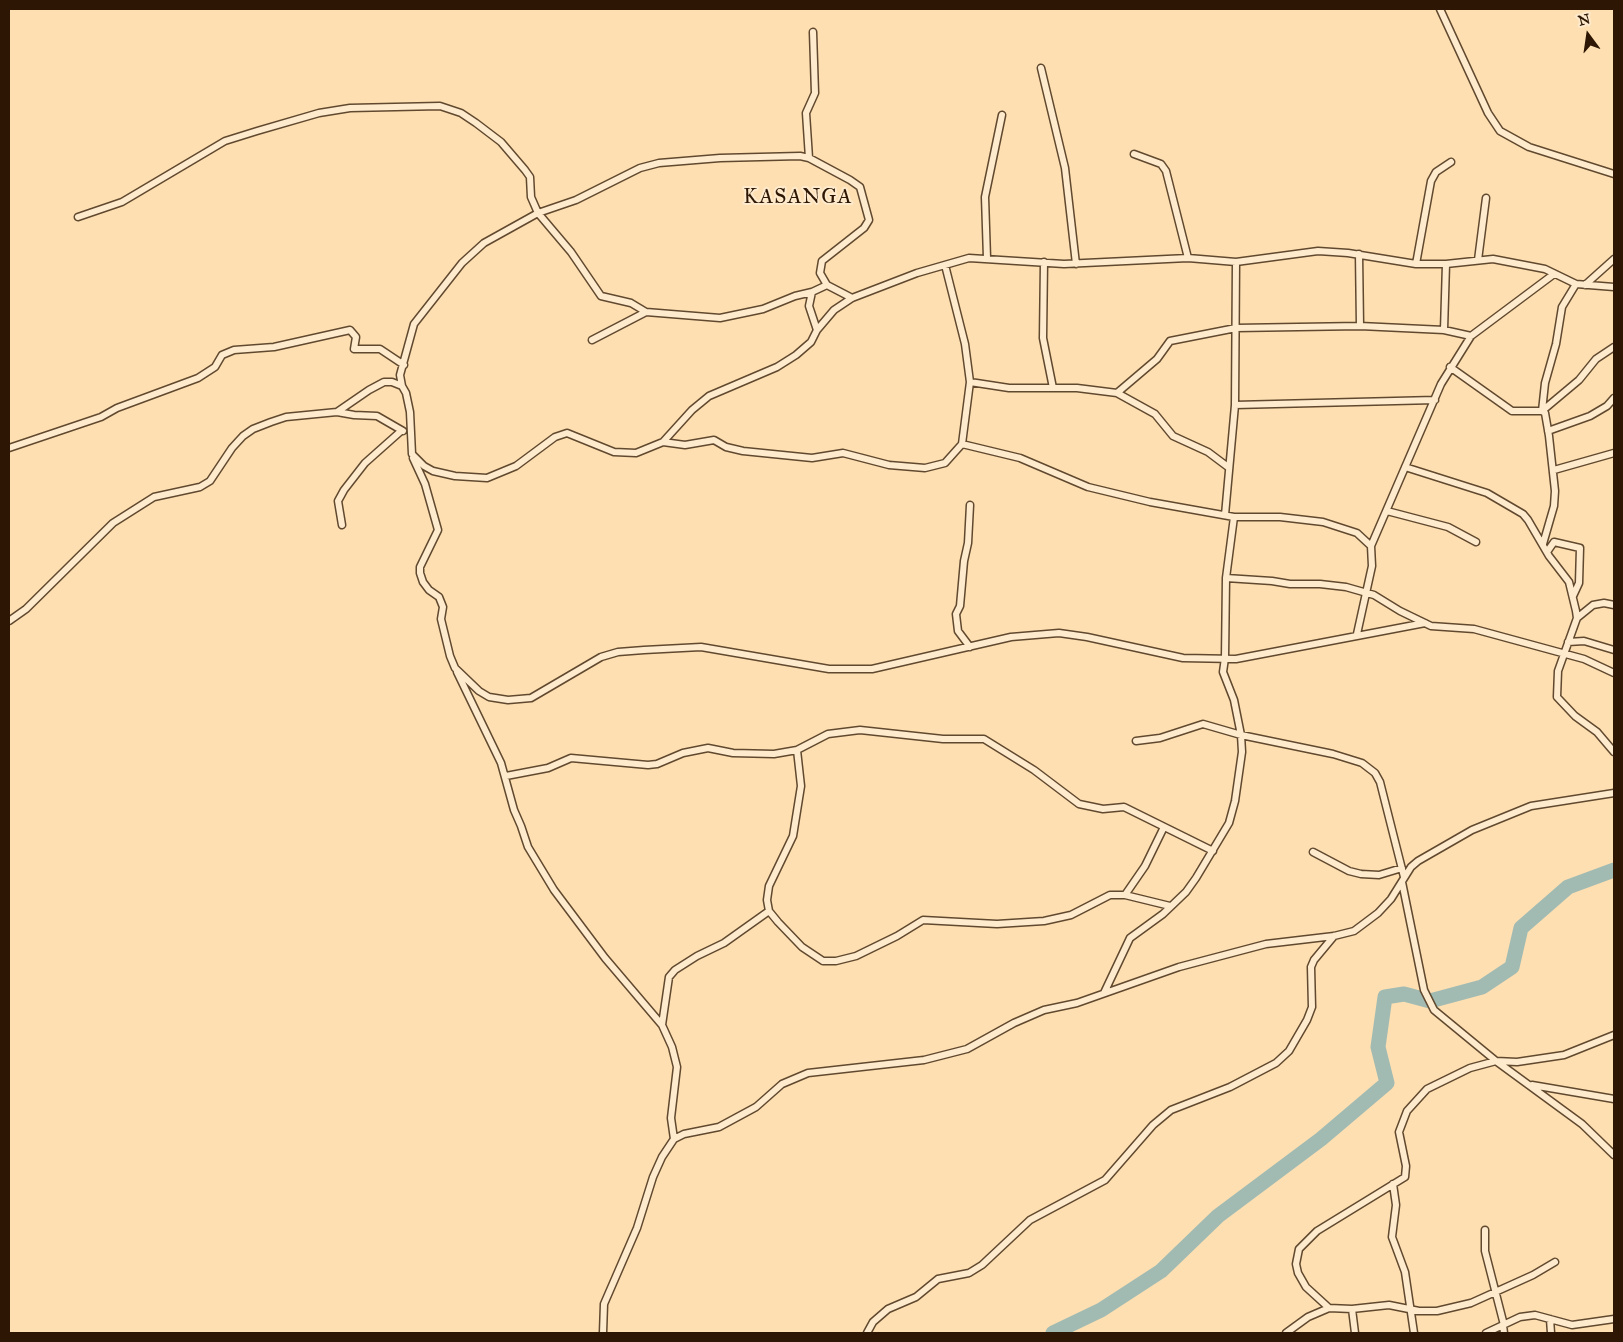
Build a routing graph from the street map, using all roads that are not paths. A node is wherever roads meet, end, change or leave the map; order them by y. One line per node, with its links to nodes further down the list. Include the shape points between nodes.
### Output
1 (1440, 9): 8 (street, via 1488,113 1500,131 1528,147)
2 (813, 32): 6 (street, via 815,93 806,113)
3 (1041, 68): 19 (street, via 1065,168)
4 (1002, 115): 13 (street, via 985,197)
5 (1134, 154): 14 (street, via 1161,164 1166,171)
6 (809, 158): 10 (street, via 720,158 659,163 640,168 576,200); 25 (street, via 860,187 870,215 864,228 822,261 820,273)
7 (1451, 162): 20 (street, via 1436,172 1431,181)
8 (1614, 174)
9 (1486, 198): 16 (street)
10 (538, 213): 11 (street, via 531,197 530,177 525,170 501,142 461,113 440,106 367,106 320,113 225,141 122,202); 30 (street, via 571,252 601,296 631,303); 38 (street, via 484,243 462,263 414,324)
11 (78, 217)
12 (1359, 254): 18 (street, via 1318,251); 20 (street); 31 (street)
13 (987, 258): 17 (street); 22 (street, via 969,258)
14 (1188, 258): 18 (street); 19 (street)
15 (1614, 259): 26 (street)
16 (1478, 260): 21 (street); 23 (street, via 1493,258 1545,269)
17 (1044, 262): 19 (street); 42 (street, via 1043,338)
18 (1236, 262): 32 (street)
19 (1076, 264)
20 (1416, 264): 21 (street)
21 (1446, 264): 34 (street)
22 (945, 265): 29 (street); 40 (street, via 965,344)
23 (1554, 274): 24 (street); 35 (street)
24 (1576, 284): 26 (street); 47 (street, via 1562,307)
25 (827, 285): 28 (street); 29 (street)
26 (1585, 285): 27 (street)
27 (1614, 287)
28 (812, 292): 30 (street, via 763,309 720,318); 33 (street, via 809,306)
29 (852, 298): 33 (street, via 834,310)
30 (646, 312): 36 (street)
31 (1360, 326): 32 (street); 34 (street)
32 (1236, 328): 43 (street, via 1170,341 1157,359); 46 (street)
33 (817, 330): 52 (street, via 812,342 784,364 703,400)
34 (1444, 330): 35 (street)
35 (1471, 336): 39 (street)
36 (592, 340)
37 (1614, 347): 47 (street, via 1596,359 1579,380)
38 (404, 365): 41 (street, via 400,375); 54 (street, via 380,349 354,349 356,337 350,330 274,347 234,350 222,355 215,367 198,378 101,417)
39 (1450, 368): 45 (street); 47 (street, via 1512,411)
40 (970, 382): 42 (street, via 1009,388); 53 (street)
41 (402, 386): 48 (street, via 384,382); 51 (street, via 410,412)
42 (1053, 388): 43 (street)
43 (1117, 393): 57 (street, via 1154,414 1173,436 1208,452)
44 (1614, 398): 50 (street, via 1590,416)
45 (1435, 400): 46 (street); 58 (street)
46 (1235, 405): 57 (street)
47 (1542, 411): 50 (street)
48 (337, 412): 49 (street, via 377,416); 75 (street, via 286,417 253,429 232,448 210,481 154,497 113,523 32,604)
49 (401, 431): 51 (street); 64 (street, via 365,463 344,490 338,501)
50 (1548, 431): 59 (street)
51 (409, 434): 56 (street)
52 (663, 442): 53 (street, via 685,445 714,440 726,448 743,451 812,458 843,453 889,465 925,468 945,463); 56 (street, via 636,453 621,453 567,433 555,437 516,466 487,478 454,476 434,470 424,466)
53 (962, 444): 62 (street, via 1020,458 1088,487)
54 (9, 448)
55 (1614, 453): 59 (street)
56 (412, 454): 83 (street, via 425,484 438,530 420,573 443,607 440,619)
57 (1228, 466): 62 (street)
58 (1405, 467): 61 (street); 69 (street, via 1469,487 1523,514)
59 (1554, 470): 65 (street, via 1555,500)
60 (970, 505): 79 (street, via 960,606 956,614 958,631)
61 (1387, 511): 66 (street, via 1448,527); 68 (street)
62 (1225, 516): 63 (street)
63 (1234, 517): 68 (street, via 1280,517 1323,522 1357,533); 70 (street)
64 (342, 525)
65 (1545, 533): 67 (street); 69 (street)
66 (1476, 542)
67 (1554, 542): 69 (street); 72 (street, via 1580,548 1579,583)
68 (1371, 546): 71 (street, via 1372,566)
69 (1545, 549): 72 (street, via 1565,576)
70 (1226, 578): 71 (street, via 1320,584); 82 (street)
71 (1367, 593): 76 (street); 77 (street)
72 (1573, 596): 74 (street)
73 (1614, 605): 74 (street, via 1593,604)
74 (1577, 618): 78 (street)
75 (9, 621)
76 (1425, 623): 77 (street); 81 (street, via 1474,629)
77 (1357, 634): 82 (street, via 1252,657)
78 (1568, 642): 80 (street, via 1584,641); 81 (street)
79 (970, 647): 82 (street, via 1012,637 1058,633 1183,658); 83 (street, via 872,669 829,669 701,647 618,652 602,657 539,695 522,700 489,697)
80 (1614, 650)
81 (1562, 655): 84 (street, via 1584,659); 88 (street, via 1556,684 1557,698 1598,732)
82 (1226, 658): 85 (street, via 1223,672 1234,700)
83 (455, 668): 89 (street)
84 (1614, 673)
85 (1241, 735): 86 (street, via 1203,724 1156,739); 92 (street, via 1237,792 1228,823); 94 (street, via 1333,754 1368,767 1380,782)
86 (1136, 741)
87 (798, 750): 89 (street, via 752,754 696,749 648,765 571,758 548,768); 91 (street, via 828,734 860,730 943,740 984,739 1080,804 1103,809 1124,806); 98 (street, via 800,803 793,836 766,894)
88 (1614, 752)
89 (506, 776): 101 (street, via 528,847 554,890 605,958)
90 (1614, 793): 95 (street, via 1549,802 1498,818 1418,861)
91 (1164, 828): 92 (street); 96 (street, via 1148,860)
92 (1213, 851): 97 (street, via 1186,892)
93 (1313, 852): 94 (street, via 1361,874 1378,875)
94 (1402, 868): 95 (street)
95 (1403, 880): 99 (street, via 1371,920 1354,931); 103 (street, via 1424,990 1434,1010)
96 (1125, 894): 97 (street); 98 (street, via 1110,895 1076,914 1044,921 998,924 923,920 856,956 836,961 823,961 812,955)
97 (1170, 906): 100 (street, via 1130,938)
98 (769, 910): 101 (street, via 724,943 675,970 669,977)
99 (1334, 936): 100 (street, via 1238,950); 119 (street, via 1311,967 1312,1007 1308,1020 1289,1051 1276,1063 1230,1087 1171,1110 1105,1180 1030,1220 970,1274 938,1279 916,1297 888,1309)
100 (1104, 994): 106 (street, via 1014,1022 967,1049 924,1060 808,1073 782,1084 756,1107 719,1127)
101 (662, 1025): 106 (street, via 677,1067 671,1118)
102 (1614, 1035): 103 (street, via 1564,1055 1517,1062)
103 (1496, 1061): 104 (street); 108 (street, via 1470,1068 1427,1089 1408,1111 1399,1132 1406,1172 1401,1181)
104 (1530, 1085): 105 (street); 107 (street, via 1582,1124)
105 (1614, 1099)
106 (674, 1139): 118 (street, via 653,1177 637,1228 604,1304)
107 (1614, 1155)
108 (1393, 1184): 112 (street, via 1317,1231 1299,1249 1298,1273 1306,1287); 114 (street, via 1396,1205 1392,1237 1405,1272)
109 (1485, 1230): 111 (street, via 1485,1251)
110 (1556, 1262): 111 (street)
111 (1496, 1293): 114 (street, via 1437,1311); 117 (street)
112 (1329, 1308): 113 (street); 120 (street, via 1308,1317)
113 (1352, 1309): 114 (street, via 1389,1305); 121 (street)
114 (1410, 1309): 122 (street)
115 (1550, 1319): 116 (street, via 1572,1324); 117 (street, via 1535,1315 1520,1317); 125 (street)
116 (1614, 1319)
117 (1503, 1325): 123 (street); 124 (street)
118 (603, 1333)
119 (867, 1333)
120 (1286, 1333)
121 (1355, 1333)
122 (1414, 1333)
123 (1486, 1333)
124 (1504, 1333)
125 (1551, 1333)

